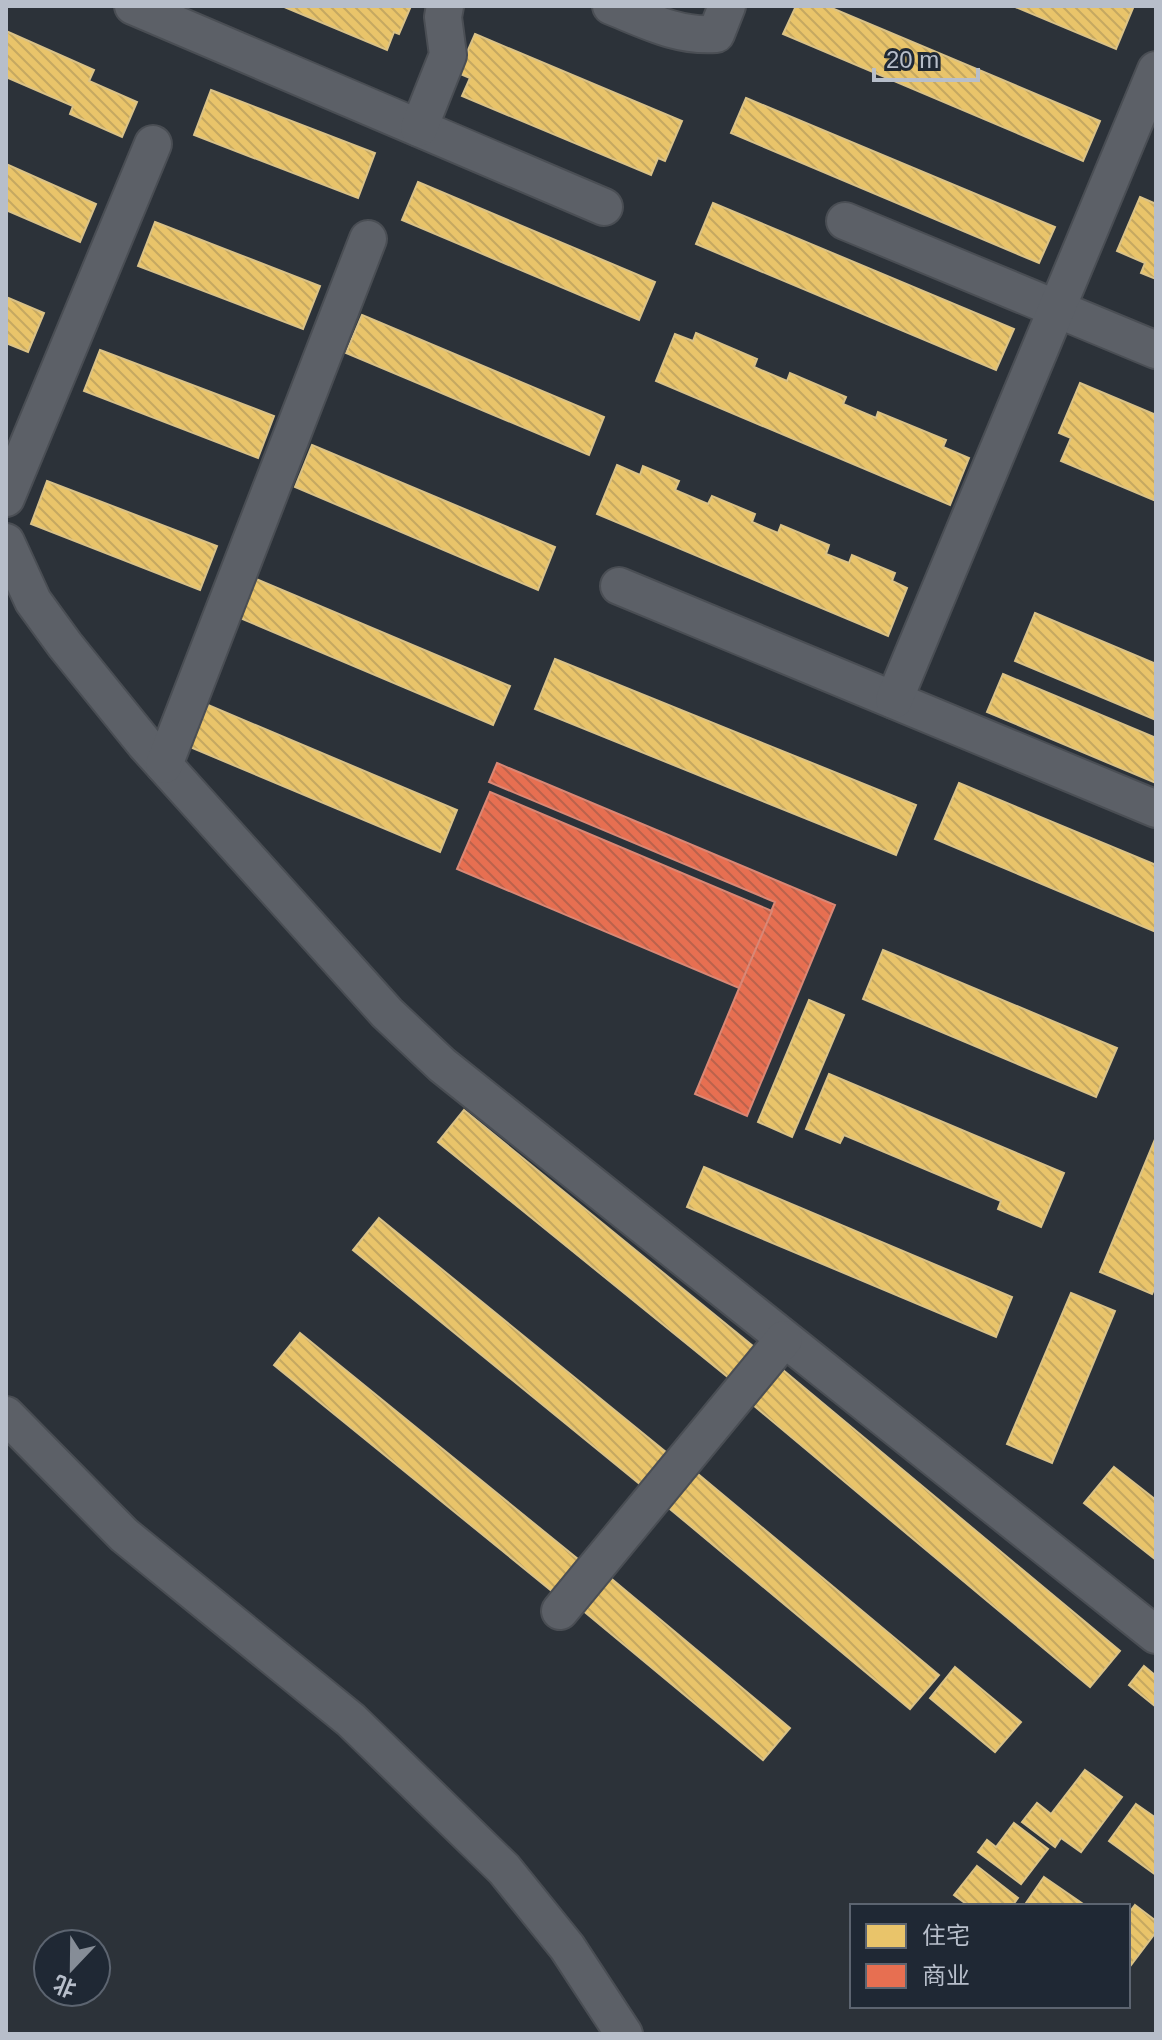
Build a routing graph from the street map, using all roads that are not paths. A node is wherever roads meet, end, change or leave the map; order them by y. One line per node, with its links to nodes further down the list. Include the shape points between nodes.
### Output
1 (133, 6): 6 (street)
2 (445, 6): 6 (street, via 448,55)
3 (611, 6): 4 (street, via 693,36 716,34)
4 (727, 6)
5 (1156, 70): 11 (street)
6 (419, 128): 8 (street)
7 (153, 144): 13 (street)
8 (604, 207)
9 (845, 221): 11 (street)
10 (368, 239): 17 (street)
11 (1057, 309): 12 (street); 16 (street)
12 (1156, 350)
13 (6, 498)
14 (6, 542): 17 (street, via 33,601)
15 (619, 586): 16 (street)
16 (894, 700): 18 (street)
17 (164, 765): 19 (street, via 387,1013 442,1065)
18 (1156, 809)
19 (784, 1339): 21 (street); 22 (street)
20 (6, 1415): 23 (street, via 124,1535 351,1720 504,1869 567,1947)
21 (560, 1611)
22 (1156, 1635)
23 (624, 2034)

